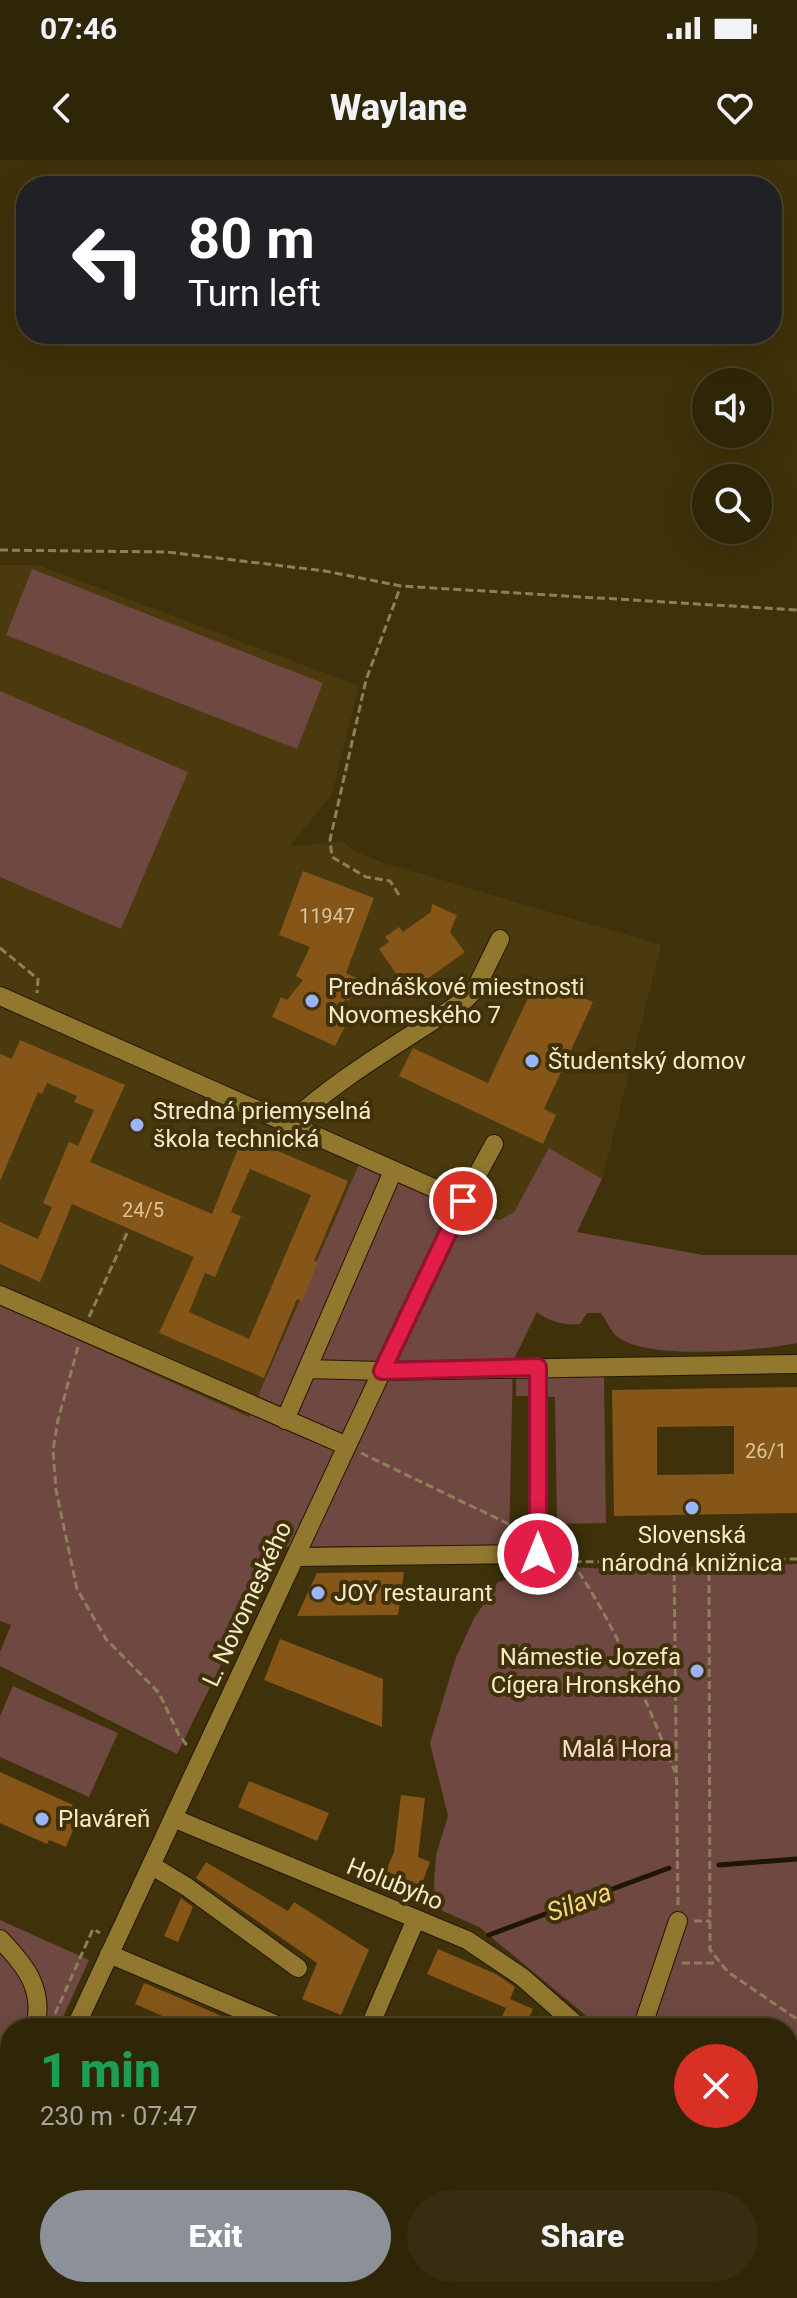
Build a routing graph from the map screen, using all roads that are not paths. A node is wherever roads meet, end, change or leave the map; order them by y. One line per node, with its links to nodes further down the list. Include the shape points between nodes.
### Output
1 (500, 939): 3 (street, via 466,999 355,1071)
2 (0, 996): 3 (street)
3 (288, 1125): 5 (street)
4 (494, 1144): 6 (street, L. Novomeského)
5 (393, 1171): 6 (street); 10 (street)
6 (463, 1201): 11 (street, L. Novomeského)
7 (0, 1295): 12 (street)
8 (797, 1364): 9 (street)
9 (538, 1367): 11 (street); 14 (street, via 538,1554)
10 (307, 1369): 11 (street); 12 (street)
11 (382, 1371): 13 (street, L. Novomeského)
12 (285, 1420): 13 (street)
13 (347, 1446): 14 (street, L. Novomeského)
14 (296, 1557): 15 (street, L. Novomeského)
15 (173, 1818): 16 (street, L. Novomeského); 17 (street, Holubyho)
16 (151, 1865): 20 (street, L. Novomeského); 21 (street)
17 (416, 1919): 25 (street); 26 (street, Holubyho, via 493,1955)
18 (678, 1921): 27 (street)
19 (0, 1939): 22 (street, via 36,1984)
20 (107, 1945): 23 (street, L. Novomeského); 24 (street)
21 (298, 1968)
22 (42, 2018)
23 (79, 2018)
24 (263, 2018)
25 (373, 2018)
26 (568, 2018)
27 (645, 2018)

